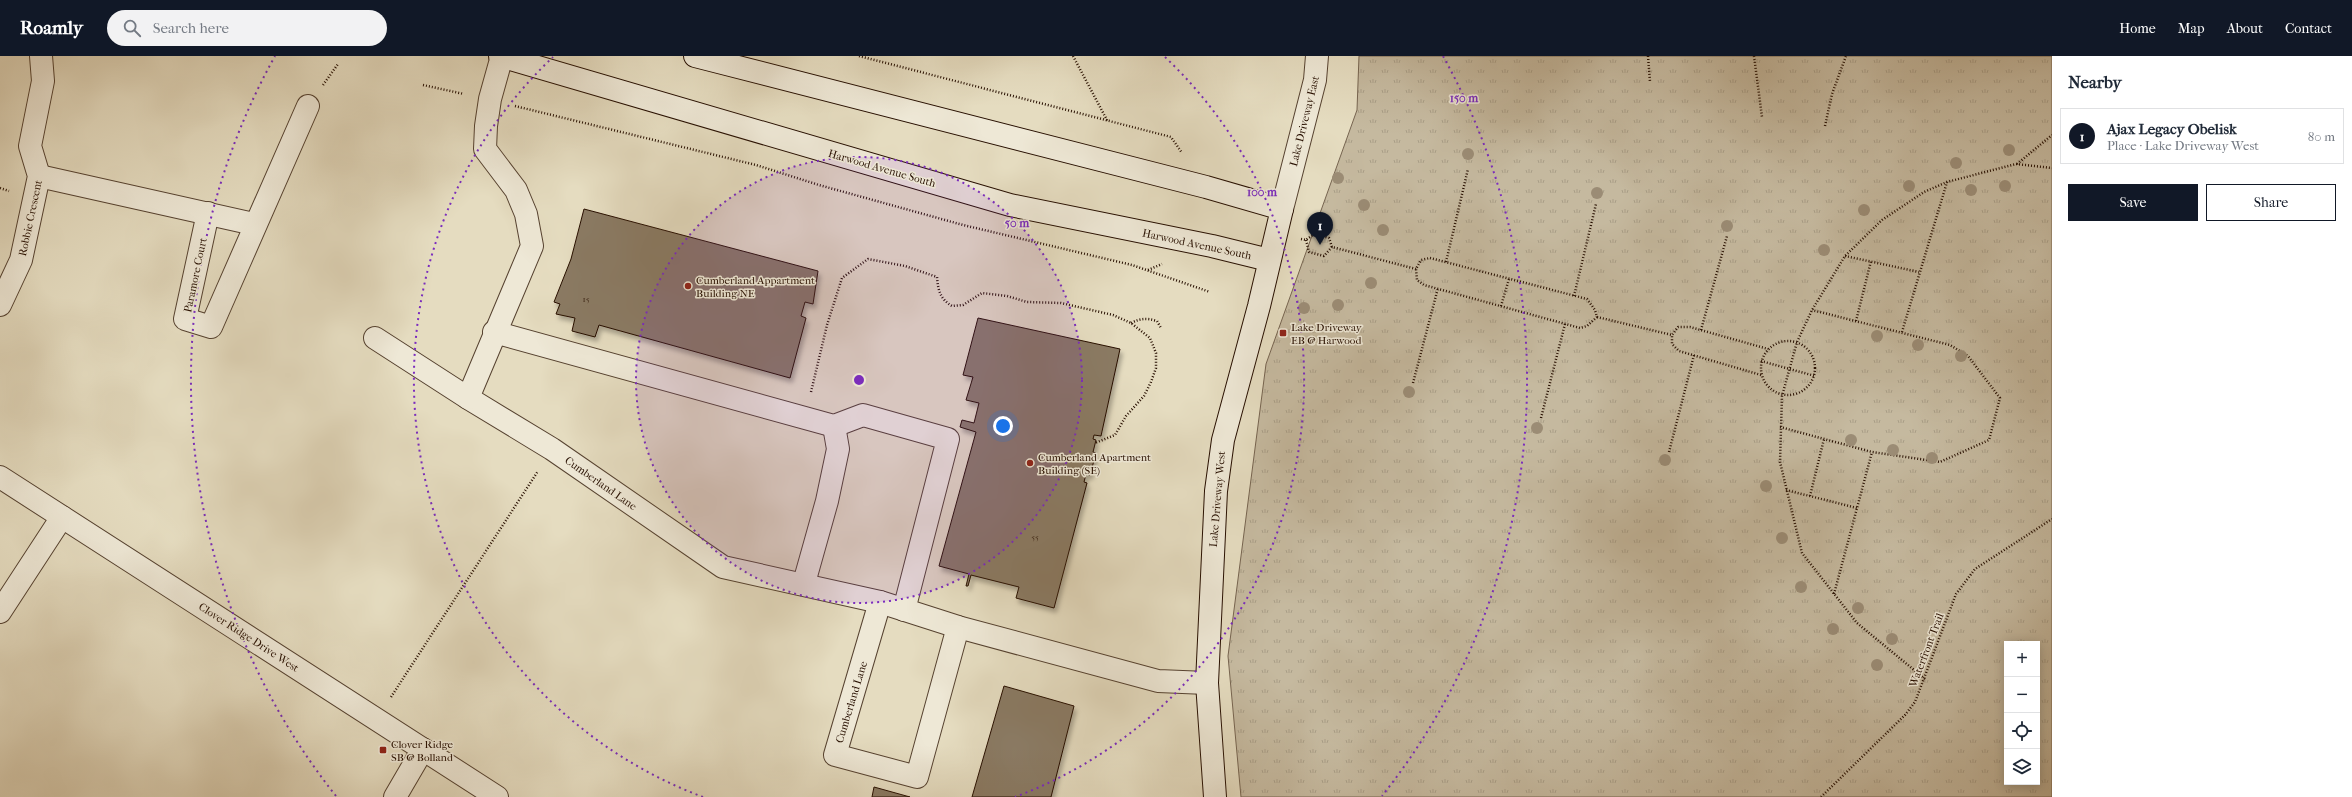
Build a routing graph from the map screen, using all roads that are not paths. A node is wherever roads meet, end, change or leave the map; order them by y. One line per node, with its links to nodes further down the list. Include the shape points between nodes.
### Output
1 (41, 56): 6 (street, Robbie Crescent, via 43,81 30,146)
2 (501, 56): 10 (street, Harwood Avenue South, via 1010,205); 12 (street, via 490,100 485,149 516,190 526,214 532,246)
3 (695, 56): 7 (street, via 1206,187)
4 (1317, 56): 7 (street, Lake Driveway East, via 1316,80)
5 (308, 106): 9 (street, Paramore Court)
6 (39, 176): 8 (street); 11 (street, Robbie Crescent, via 21,260)
7 (1282, 209): 10 (street, Lake Driveway West)
8 (208, 213): 9 (street); 9 (street, Paramore Court, via 185,319 211,327)
9 (254, 224)
10 (1269, 260): 23 (street, Lake Driveway West, via 1223,440 1216,491)
11 (0, 306)
12 (494, 332): 14 (street); 15 (street)
13 (375, 338): 14 (street, Cumberland Lane)
14 (468, 398): 18 (street, Cumberland Lane, via 552,449 722,567)
15 (834, 426): 18 (street, via 838,449 828,501); 20 (street, via 863,415 948,439)
16 (0, 477): 17 (street, Clover Ridge Drive West)
17 (62, 517): 21 (street); 24 (street, Clover Ridge Drive West)
18 (804, 583): 19 (street, Cumberland Lane)
19 (880, 602): 20 (street, Cumberland Lane); 22 (street, Cumberland Lane, via 835,755 917,777)
20 (904, 610): 22 (street, Cumberland Lane)
21 (0, 612)
22 (958, 627): 23 (street, Cumberland Lane, via 1158,681)
23 (1206, 683): 27 (street, Lake Driveway West)
24 (423, 749): 25 (street); 26 (street, Clover Ridge Drive West)
25 (395, 797)
26 (497, 797)
27 (1215, 797)

